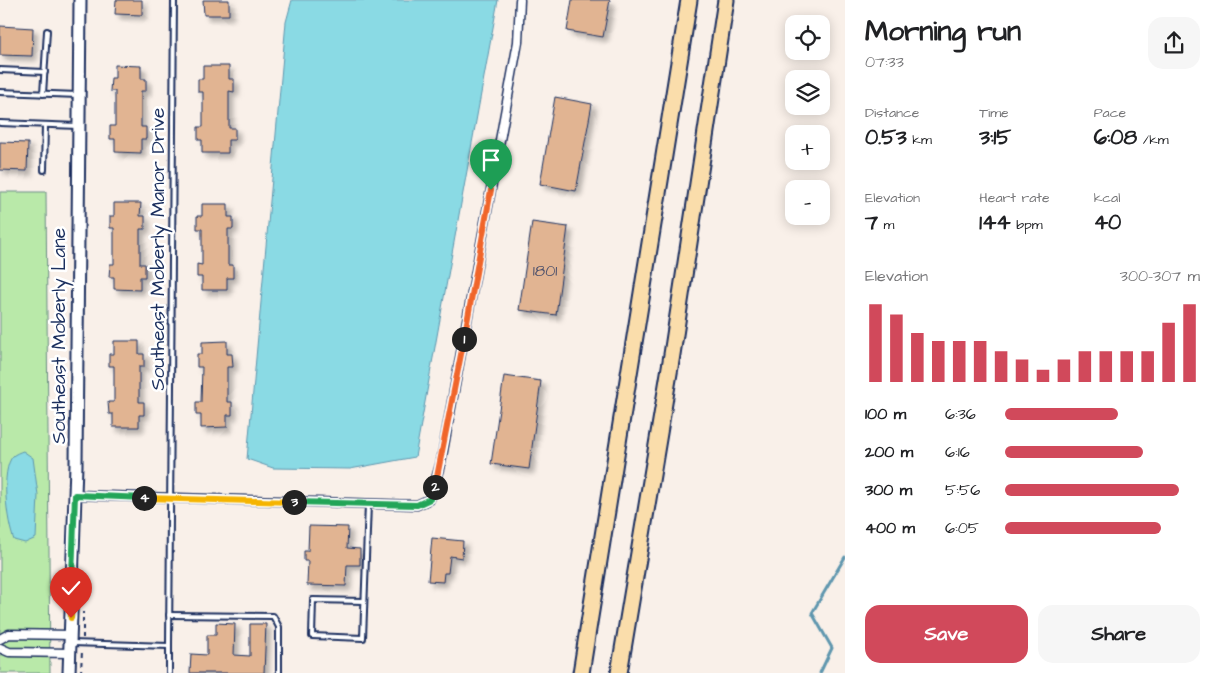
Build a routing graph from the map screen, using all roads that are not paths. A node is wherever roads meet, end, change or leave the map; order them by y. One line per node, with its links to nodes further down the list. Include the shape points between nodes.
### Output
1 (80, 0): 11 (street, Southeast Moberly Lane)
2 (174, 0): 17 (lane, Southeast Moberly Manor Drive)
3 (520, 0): 18 (street, via 518,42 435,488 430,499 417,505)
4 (689, 0): 28 (highway)
5 (726, 2): 29 (highway)
6 (47, 31): 8 (lane)
7 (0, 70): 8 (lane)
8 (45, 72): 10 (lane)
9 (0, 92): 10 (lane)
10 (44, 94): 11 (lane)
11 (78, 95): 14 (street, Southeast Moberly Lane)
12 (0, 123): 13 (lane)
13 (45, 125): 14 (lane); 15 (lane)
14 (78, 126): 16 (street, Southeast Moberly Lane)
15 (44, 170)
16 (75, 495): 17 (street); 22 (street, Southeast Moberly Lane)
17 (170, 499): 18 (street); 20 (lane, Southeast Moberly Manor Drive)
18 (368, 504): 19 (lane)
19 (364, 601): 19 (lane, via 364,638 312,636 313,600)
20 (169, 615): 23 (lane, Southeast Moberly Manor Drive); 27 (lane, via 273,616 279,627)
21 (0, 638): 22 (street, via 9,634)
22 (70, 644): 23 (lane); 24 (street, via 8,652); 25 (street, Southeast Moberly Lane)
23 (169, 646): 26 (lane, Southeast Moberly Manor Drive)
24 (0, 648)
25 (69, 673)
26 (169, 673)
27 (279, 673)
28 (580, 673)
29 (619, 673)

